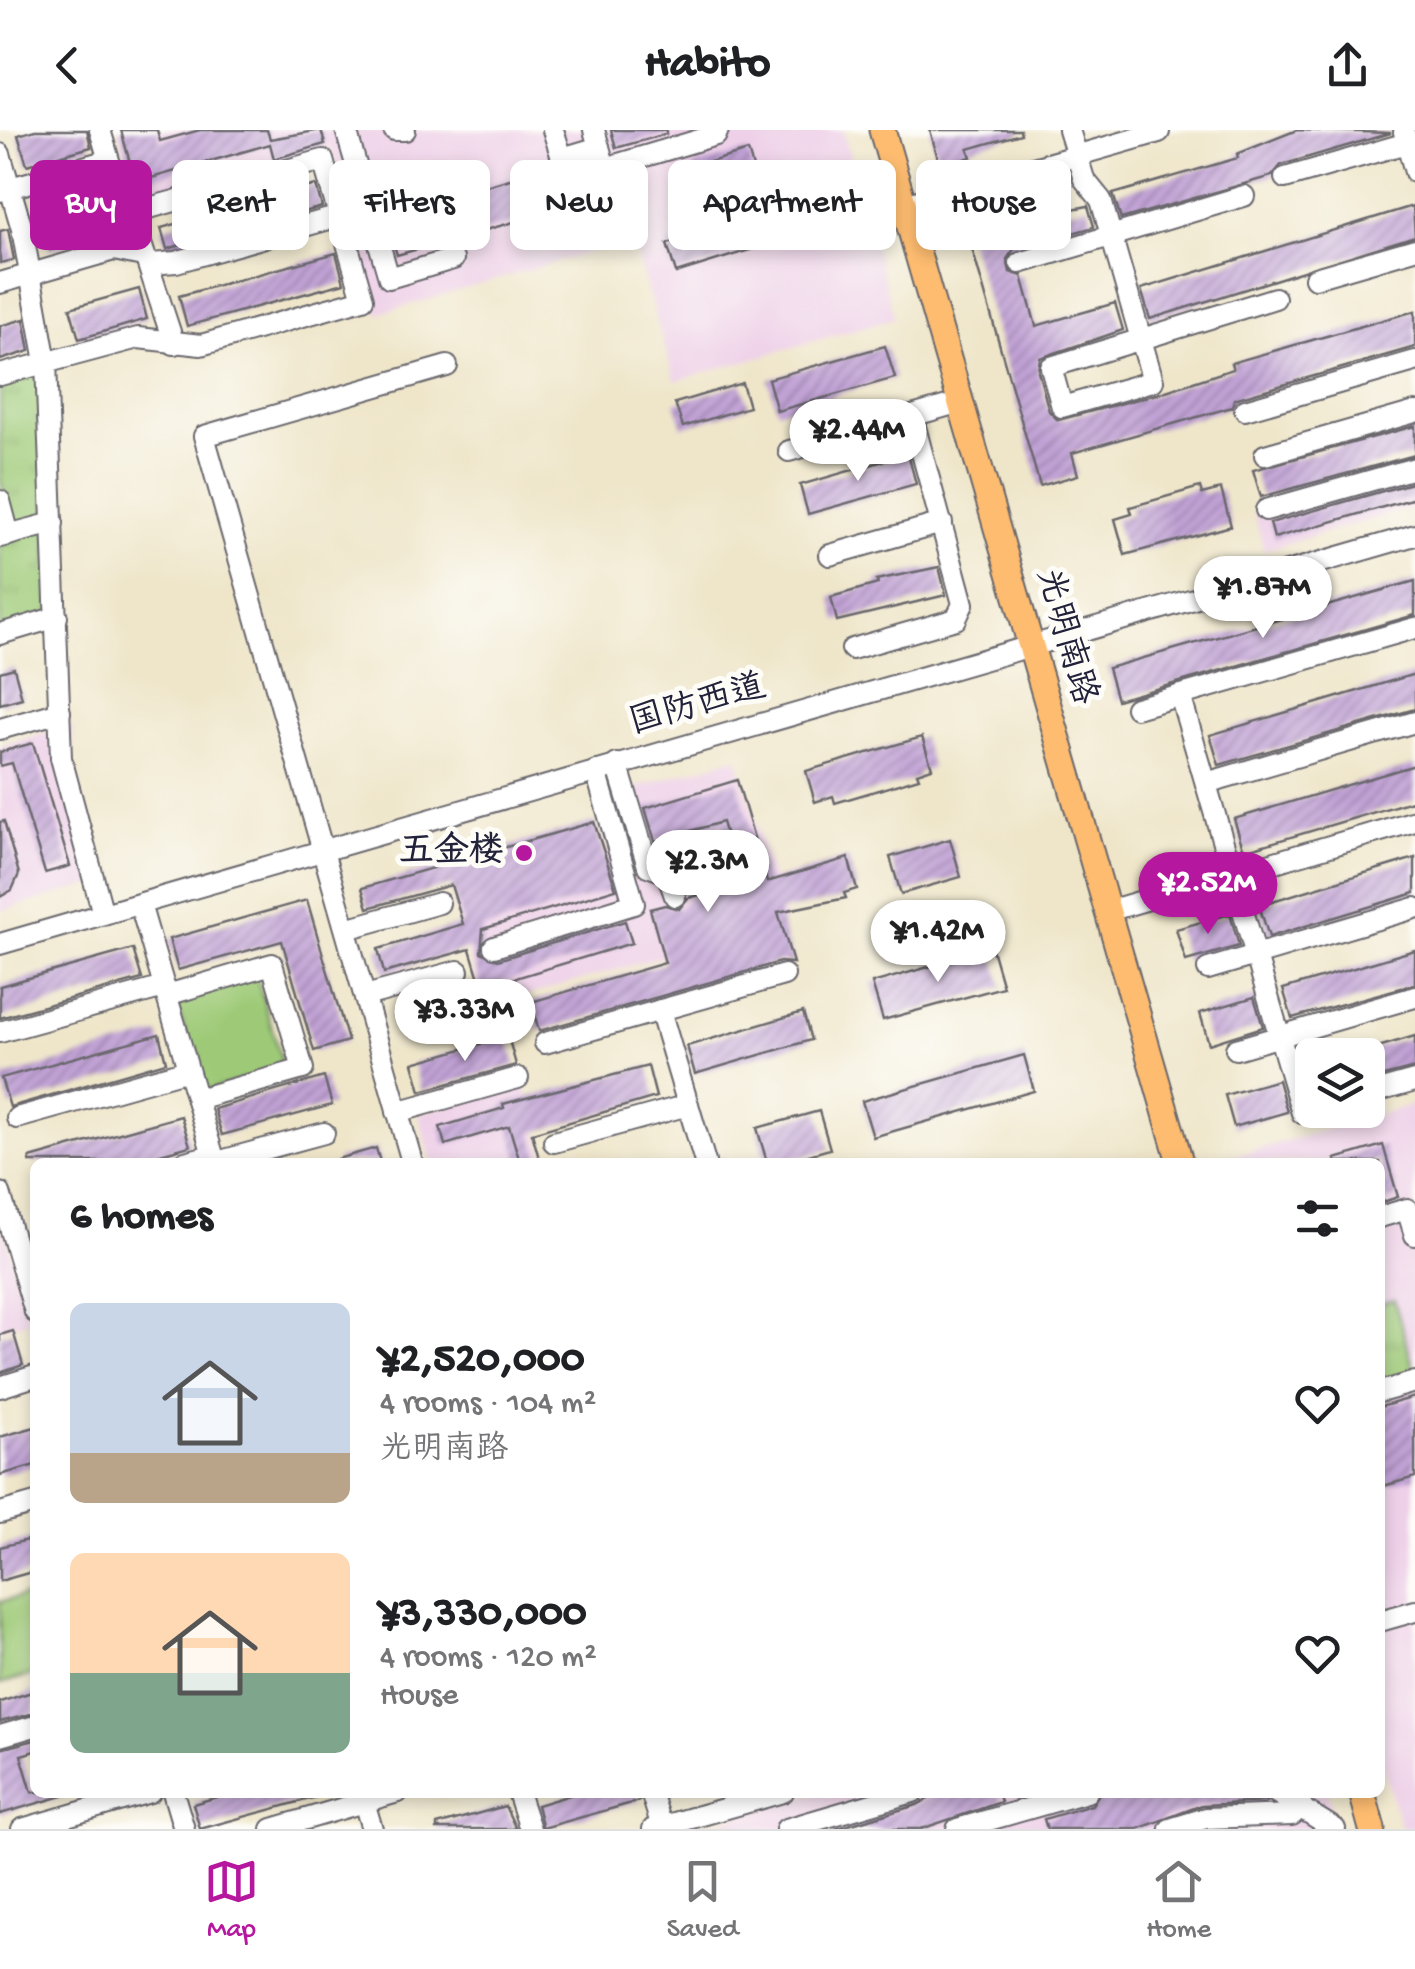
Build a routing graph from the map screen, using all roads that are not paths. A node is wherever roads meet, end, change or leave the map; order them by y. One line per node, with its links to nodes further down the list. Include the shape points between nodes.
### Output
1 (100, 130): 14 (street)
2 (346, 130): 28 (street, via 388,278)
3 (394, 130): 4 (street)
4 (405, 130)
5 (553, 130): 11 (street, via 562,158)
6 (718, 130): 11 (street, via 606,168)
7 (882, 130): 21 (main road, 光明南路)
8 (1069, 130): 13 (street)
9 (1159, 132): 13 (street)
10 (1405, 137): 15 (street); 16 (street)
11 (597, 138)
12 (0, 154): 19 (street)
13 (1077, 155): 21 (street); 24 (street)
14 (108, 160)
15 (1415, 172)
16 (1285, 178)
17 (329, 180): 22 (street, via 323,160)
18 (30, 182): 19 (street)
19 (5, 189): 31 (street)
20 (1244, 196): 24 (street)
21 (904, 205): 41 (main road, 光明南路)
22 (152, 207)
23 (329, 219): 29 (street, via 176,262)
24 (1111, 236): 30 (street); 35 (street)
25 (1415, 249): 32 (street)
26 (144, 250): 29 (street)
27 (349, 250): 36 (street, via 363,299 202,345)
28 (453, 259)
29 (147, 260): 31 (street, via 114,250); 36 (street)
30 (1020, 263)
31 (31, 274): 33 (street); 38 (street)
32 (1315, 278)
33 (0, 283)
34 (1275, 298): 35 (street)
35 (1141, 341): 35 (street, via 1051,367 1062,407 1152,381)
36 (174, 344): 38 (street, via 138,338)
37 (1415, 361): 42 (street)
38 (46, 362): 40 (street); 50 (street)
39 (446, 366): 69 (street, via 204,436)
40 (0, 375)
41 (961, 402): 44 (street); 58 (main road, 光明南路)
42 (1245, 410)
43 (1415, 412): 46 (street)
44 (912, 416): 45 (street); 51 (street)
45 (789, 451)
46 (1265, 454)
47 (1415, 468): 49 (street)
48 (0, 502): 53 (street)
49 (1266, 510)
50 (52, 523): 53 (street); 55 (street)
51 (942, 523): 54 (street); 59 (street, via 963,604 956,619)
52 (1415, 535): 58 (street, 国防西道)
53 (4, 536)
54 (830, 555)
55 (56, 618): 57 (street); 62 (street)
56 (1415, 628): 60 (street)
57 (0, 634)
58 (1030, 646): 65 (street, 国防西道); 75 (main road, 光明南路)
59 (852, 650)
60 (1180, 696): 61 (street); 67 (street)
61 (1136, 708)
62 (60, 712): 64 (street); 76 (street, via 64,779)
63 (1415, 722): 67 (street)
64 (0, 729)
65 (618, 764): 66 (street, 国防西道); 71 (street, via 648,866 667,873)
66 (596, 771): 69 (street, 国防西道); 79 (street, via 634,904)
67 (1206, 783): 70 (street)
68 (1415, 821): 70 (street)
69 (324, 851): 73 (street, 国防西道); 77 (street)
70 (1232, 874): 75 (street); 80 (street)
71 (675, 896)
72 (439, 903): 77 (street)
73 (140, 904): 76 (street, 国防西道); 84 (street)
74 (1415, 908): 80 (street)
75 (1108, 911): 107 (main road, 光明南路)
76 (103, 914): 78 (street, 国防西道)
77 (346, 929): 85 (street)
78 (0, 944)
79 (494, 946)
80 (1256, 954): 81 (street); 89 (street)
81 (1208, 969)
82 (458, 971): 85 (street)
83 (784, 975): 87 (street)
84 (166, 991): 88 (street); 92 (street); 97 (street, via 272,964 302,1068)
85 (365, 996): 99 (street)
86 (1415, 997): 89 (street)
87 (660, 1010): 90 (street); 98 (street)
88 (0, 1032)
89 (1280, 1037): 91 (street); 95 (street)
90 (545, 1043)
91 (1236, 1050)
92 (188, 1070): 97 (street); 100 (street)
93 (518, 1078): 99 (street)
94 (1415, 1081): 96 (street)
95 (1295, 1089)
96 (1385, 1089)
97 (196, 1099): 103 (street)
98 (688, 1105): 102 (street); 106 (street)
99 (397, 1112): 105 (street)
100 (17, 1118)
101 (324, 1132): 104 (street)
102 (554, 1142)
103 (214, 1158)
104 (223, 1158)
105 (411, 1158)
106 (704, 1158)
107 (1179, 1158)
108 (2, 1206): 111 (street)
109 (1385, 1216): 110 (street, via 1407,1209)
110 (1415, 1235)
111 (30, 1296)
112 (30, 1377): 114 (street)
113 (1415, 1382): 115 (street)
114 (0, 1386)
115 (1385, 1391)
116 (30, 1504): 117 (street)
117 (0, 1513)
118 (1415, 1611): 119 (street)
119 (1385, 1620)
120 (30, 1727): 121 (street)
121 (0, 1736)
122 (133, 1798): 134 (street)
123 (175, 1798): 137 (street)
124 (378, 1798): 132 (street)
125 (520, 1798): 140 (street)
126 (652, 1798): 135 (street)
127 (762, 1798): 135 (street)
128 (893, 1798): 141 (street)
129 (1066, 1798): 142 (street)
130 (1287, 1798): 133 (street)
131 (1364, 1798): 145 (main road)
132 (364, 1802): 138 (street); 139 (street)
133 (1302, 1806): 143 (street, via 1292,1815 1206,1818); 144 (street)
134 (54, 1825): 136 (street)
135 (658, 1828)
136 (22, 1829)
137 (184, 1829)
138 (272, 1829)
139 (372, 1829)
140 (530, 1829)
141 (786, 1829)
142 (957, 1829)
143 (1170, 1829)
144 (1336, 1829)
145 (1372, 1829)

